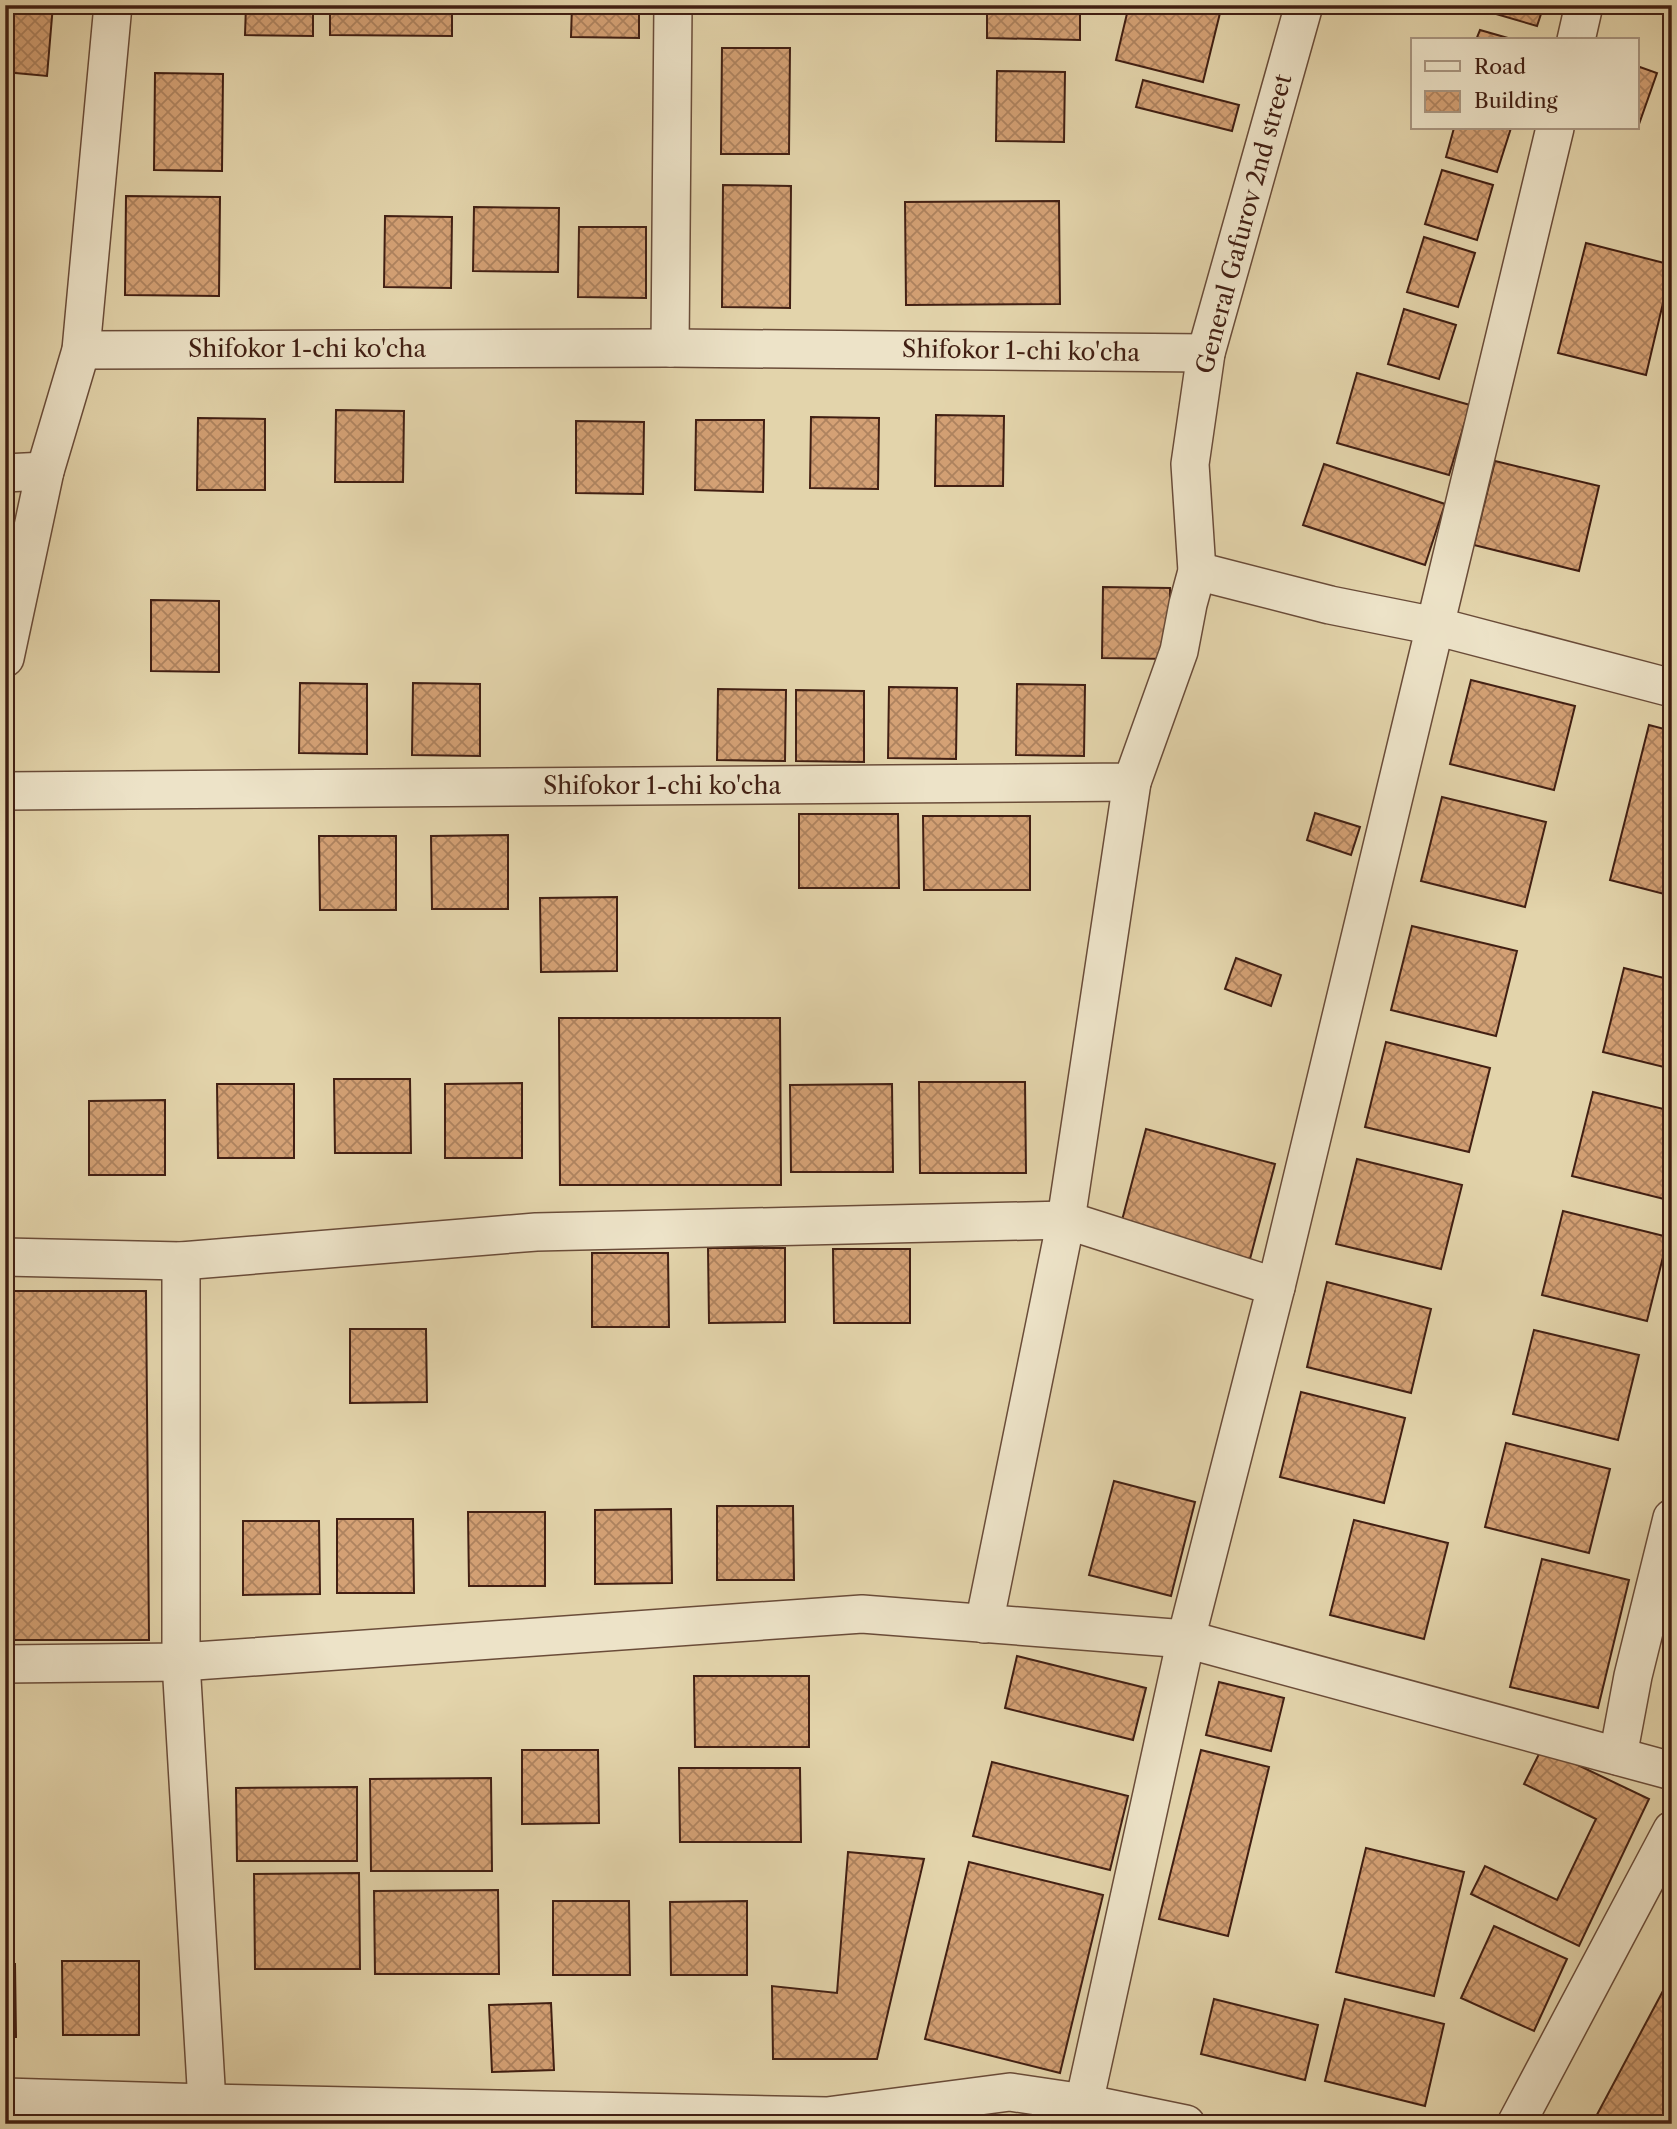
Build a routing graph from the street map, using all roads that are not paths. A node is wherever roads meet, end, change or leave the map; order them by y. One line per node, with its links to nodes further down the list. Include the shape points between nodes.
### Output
1 (113, 5): 8 (street)
2 (673, 5): 7 (street)
3 (1304, 5): 9 (street, General Gafurov 2nd street)
4 (1584, 5): 5 (street)
5 (1576, 38)
6 (1555, 130): 13 (street)
7 (670, 348): 8 (street, Shifokor 1-chi ko'cha); 9 (street, Shifokor 1-chi ko'cha)
8 (80, 350): 10 (street)
9 (1206, 353): 12 (street, General Gafurov 2nd street, via 1190,464)
10 (45, 471): 11 (street); 14 (street)
11 (5, 474)
12 (1192, 587): 13 (street, via 1329,605); 16 (street, via 1180,651)
13 (1435, 626): 15 (street); 21 (street)
14 (5, 658)
15 (1672, 688)
16 (1132, 782): 17 (street, Shifokor 1-chi ko'cha); 18 (street)
17 (5, 791)
18 (1066, 1220): 20 (street, via 536,1232); 21 (street); 23 (street)
19 (5, 1257): 20 (street)
20 (181, 1261): 25 (street)
21 (1276, 1287): 24 (street)
22 (1672, 1518): 27 (street)
23 (984, 1624): 24 (street); 25 (street, via 862,1614)
24 (1186, 1639): 27 (street); 32 (street)
25 (181, 1662): 26 (street); 31 (street)
26 (5, 1664)
27 (1618, 1756): 28 (street)
28 (1672, 1771)
29 (1672, 1830): 35 (street)
30 (5, 2096): 31 (street)
31 (207, 2103): 33 (street)
32 (1084, 2103): 33 (street, via 1010,2092); 34 (street)
33 (827, 2120)
34 (1186, 2124)
35 (1516, 2124)

